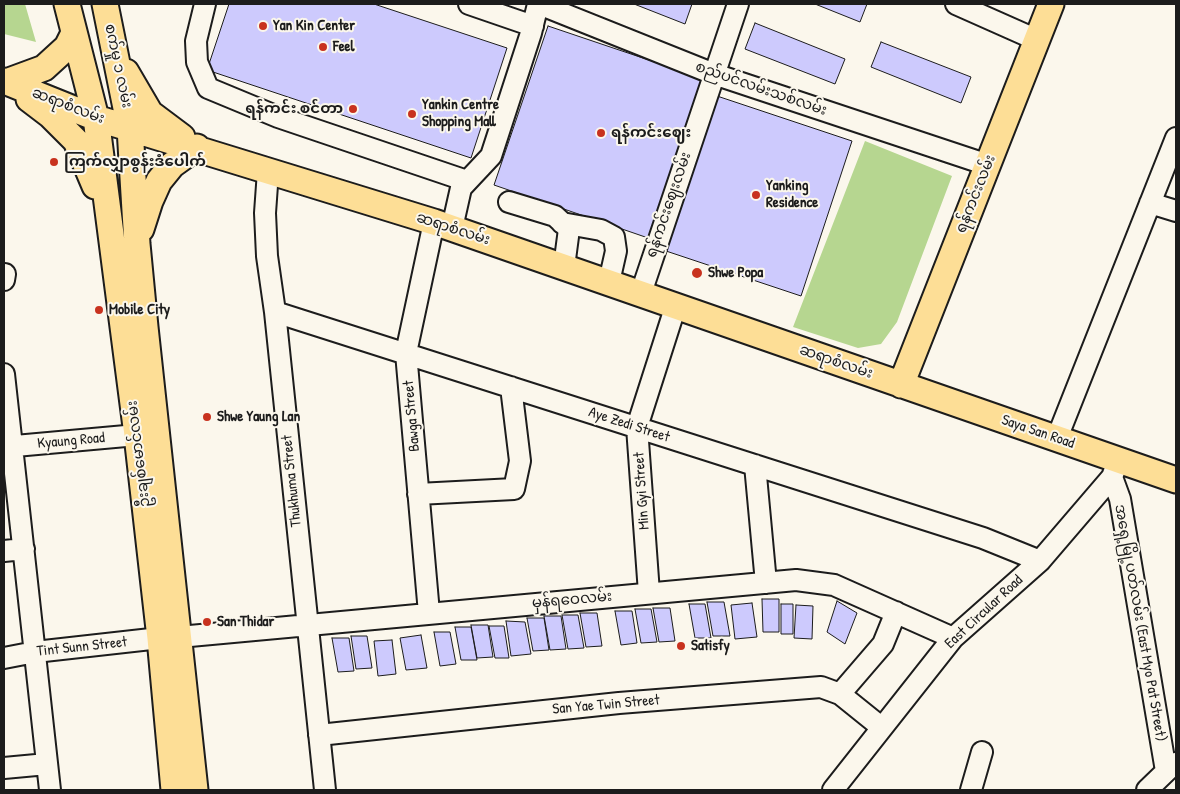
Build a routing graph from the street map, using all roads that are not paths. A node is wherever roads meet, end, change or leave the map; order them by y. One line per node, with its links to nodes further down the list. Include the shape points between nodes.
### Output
1 (67, 4): 11 (main road)
2 (105, 4): 10 (main road, စက်မှု ၁ လမ်း)
3 (205, 4): 21 (street, via 196,55 208,88 278,117)
4 (470, 4): 9 (street)
5 (539, 4): 9 (street); 13 (street, စည်ပင်လမ်းသစ်လမ်း)
6 (738, 4): 13 (street, ရန်ကင်းဈေးလမ်း)
7 (956, 4): 12 (street)
8 (1052, 4): 12 (main road, ရန်ကင်းလမ်း)
9 (533, 26): 21 (street, via 491,156)
10 (110, 28): 16 (main road, စက်မှု ၁ လမ်း); 18 (main road, via 130,82 150,113 165,127)
11 (74, 33): 14 (main road, via 67,47 44,68); 15 (main road)
12 (1037, 40): 19 (main road, ရန်ကင်းလမ်း)
13 (714, 74): 19 (street, စည်ပင်လမ်းသစ်လမ်း); 30 (street, ရန်ကင်းဈေးလမ်း)
14 (5, 81): 15 (main road, ဆရာစံလမ်း); 27 (main road, via 50,114 76,141 87,164 102,218)
15 (96, 118): 16 (main road, ဆရာစံလမ်း); 27 (main road, ဦးချစ်မောင်လမ်း)
16 (130, 128): 18 (main road, ဆရာစံလမ်း); 27 (main road, ဦးချစ်မောင်လမ်း)
17 (1176, 138): 23 (street)
18 (197, 147): 20 (main road, ဆရာစံလမ်း); 27 (main road, via 172,165 159,181)
19 (988, 165): 35 (main road, ရန်ကင်းလမ်း)
20 (268, 171): 26 (main road, ဆရာစံလမ်း); 32 (street, Thukhuma Street, via 267,256)
21 (467, 181): 26 (street, Bawga Street)
22 (509, 202): 25 (street, via 555,216)
23 (1150, 203): 24 (street); 39 (street)
24 (1176, 211)
25 (562, 223): 28 (street, via 569,229); 29 (street, via 601,230 614,237 616,251)
26 (443, 225): 28 (main road, ဆရာစံလမ်း); 33 (street, Bawga Street)
27 (125, 246): 38 (main road, ဦးချစ်မောင်လမ်း); 53 (main road, ဦးချစ်မောင်လမ်း)
28 (564, 267): 29 (main road, ဆရာစံလမ်း)
29 (609, 282): 30 (main road, ဆရာစံလမ်း)
30 (640, 293): 31 (main road, ဆရာစံလမ်း)
31 (676, 305): 35 (main road, ဆရာစံလမ်း); 37 (street, Min Gyi Street)
32 (275, 312): 33 (street, Aye Zedi Street); 52 (street, Thukhuma Street)
33 (406, 353): 36 (street, Aye Zedi Street); 44 (street, Bawga Street)
34 (4, 374): 40 (street)
35 (901, 385): 39 (main road, Saya San Road)
36 (511, 387): 37 (street, Aye Zedi Street); 44 (street, via 520,461 514,489)
37 (637, 427): 41 (street, Aye Zedi Street); 49 (street, Min Gyi Street)
38 (137, 435): 40 (street, Kyaung Road); 53 (main road, ဦးချစ်မောင်လမ်း)
39 (1056, 438): 42 (main road, Saya San Road)
40 (8, 446): 45 (street)
41 (755, 465): 47 (street, Aye Zedi Street, via 983,538); 48 (street)
42 (1115, 469): 43 (main road, Saya San Road); 47 (street, East Circular Road); 62 (street, အရှေ့မြို့ပတ်လမ်း (East Myo Pat Street))
43 (1176, 480)
44 (418, 494): 51 (street, Bawga Street)
45 (24, 549): 46 (street); 55 (street)
46 (4, 551)
47 (1040, 561): 54 (street, East Circular Road)
48 (766, 582): 49 (street, မှန်ရဝေလမ်း); 50 (street, မှန်ရဝေလမ်း, via 796,580 834,585)
49 (649, 593): 51 (street, မှန်ရဝေလမ်း)
50 (896, 612): 54 (street, မှန်ရဝေလမ်း); 57 (street, via 883,644)
51 (429, 613): 52 (street, မှန်ရဝေလမ်း)
52 (307, 624): 53 (street, မှန်ရဝေလမ်း); 59 (street, Thukhuma Street)
53 (170, 638): 55 (street, Tint Sunn Street); 65 (main road, ဦးချစ်မောင်လမ်း); 66 (main road, ဦးချစ်မောင်လမ်း)
54 (953, 638): 58 (street, East Circular Road)
55 (35, 652): 56 (street, Tint Sunn Street); 61 (street)
56 (4, 658)
57 (840, 694): 58 (street, San Yae Twin Street); 59 (street, San Yae Twin Street, via 821,688 619,703)
58 (881, 728): 68 (street, East Circular Road)
59 (319, 735): 67 (street, Thukhuma Street)
60 (982, 752): 69 (street)
61 (47, 764): 63 (street); 64 (street)
62 (1171, 766): 70 (street)
63 (4, 768)
64 (50, 790)
65 (174, 790)
66 (195, 790)
67 (325, 790)
68 (833, 790)
69 (971, 790)
70 (1147, 790)

